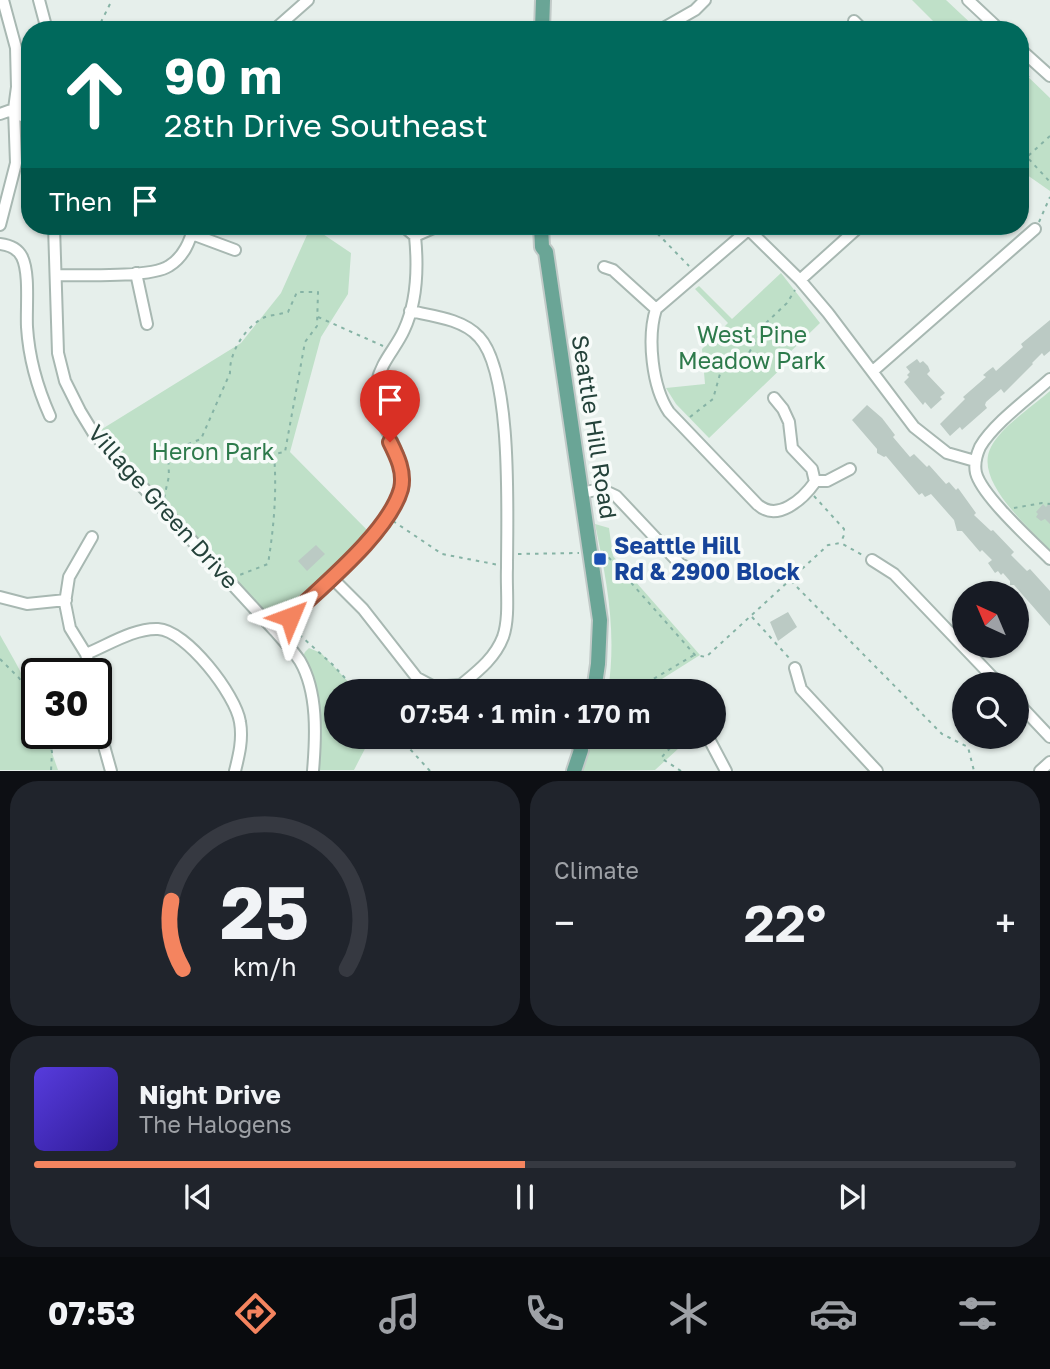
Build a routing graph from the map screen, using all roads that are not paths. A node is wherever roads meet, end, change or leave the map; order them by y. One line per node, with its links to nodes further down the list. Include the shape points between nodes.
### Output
1 (2, 0): 15 (street, via 16,48)
2 (39, 0): 7 (street)
3 (308, 0): 8 (street)
4 (705, 0): 10 (street)
5 (968, 0): 11 (street)
6 (541, 1): 9 (main road)
7 (45, 21)
8 (284, 21)
9 (542, 21)
10 (676, 21)
11 (990, 21)
12 (1029, 57): 13 (street)
13 (1050, 76)
14 (21, 101): 15 (street)
15 (14, 109): 16 (street); 17 (street); 18 (street, via 16,163)
16 (0, 114)
17 (21, 115)
18 (0, 225)
19 (1035, 229): 20 (street)
20 (1029, 234)
21 (54, 235): 36 (street, Village Green Drive)
22 (191, 235): 35 (street, via 180,257 169,267)
23 (204, 235): 32 (street)
24 (541, 235): 33 (main road, Seattle Hill Road)
25 (549, 235): 33 (main road, Seattle Hill Road)
26 (739, 235): 38 (street)
27 (753, 235): 37 (street)
28 (850, 235): 37 (street)
29 (1028, 235): 41 (street)
30 (415, 236): 39 (street, via 417,267)
31 (0, 244): 44 (street, via 22,257 31,365)
32 (235, 250)
33 (547, 252): 48 (main road, Seattle Hill Road)
34 (604, 267): 38 (street)
35 (136, 273): 36 (street); 40 (street)
36 (56, 275): 56 (street, Village Green Drive, via 58,353 65,381 94,434)
37 (800, 280): 41 (street)
38 (656, 309): 47 (street, via 650,327 661,400 681,425 763,510 784,509 805,496)
39 (410, 312): 53 (street, via 385,360 375,400 400,462 401,488 373,536); 62 (street, via 466,326 480,337 496,371 506,444 504,635)
40 (147, 324)
41 (873, 371): 45 (street, via 914,427 947,453)
42 (1050, 379): 45 (street, via 991,433)
43 (774, 398): 47 (street, via 789,422 792,448 812,469)
44 (50, 416)
45 (975, 461): 50 (street, via 976,475 985,490)
46 (850, 469): 47 (street)
47 (811, 486)
48 (581, 493): 52 (street, via 601,489 616,496 680,564); 63 (main road, Seattle Hill Road, via 600,620)
49 (92, 537): 55 (street, via 69,577)
50 (1050, 559)
51 (872, 560): 60 (street, via 894,574)
52 (697, 568)
53 (331, 577): 56 (street); 61 (street)
54 (0, 597): 55 (street, via 27,604)
55 (66, 600): 57 (street, via 70,628)
56 (275, 631): 73 (street, Village Green Drive, via 300,662 314,705)
57 (86, 654): 58 (street); 72 (street, via 145,630 174,634 213,671 237,708 241,725)
58 (87, 658)
59 (795, 668): 77 (street, via 801,689)
60 (988, 672)
61 (419, 679)
62 (471, 679)
63 (596, 679)
64 (1029, 715): 65 (street)
65 (1050, 737)
66 (105, 749): 71 (street)
67 (572, 749): 74 (main road)
68 (581, 749): 75 (main road)
69 (714, 749): 76 (street)
70 (1050, 762): 78 (street)
71 (111, 771)
72 (234, 771)
73 (313, 771)
74 (564, 771)
75 (574, 771)
76 (726, 771)
77 (877, 771)
78 (1040, 771)

